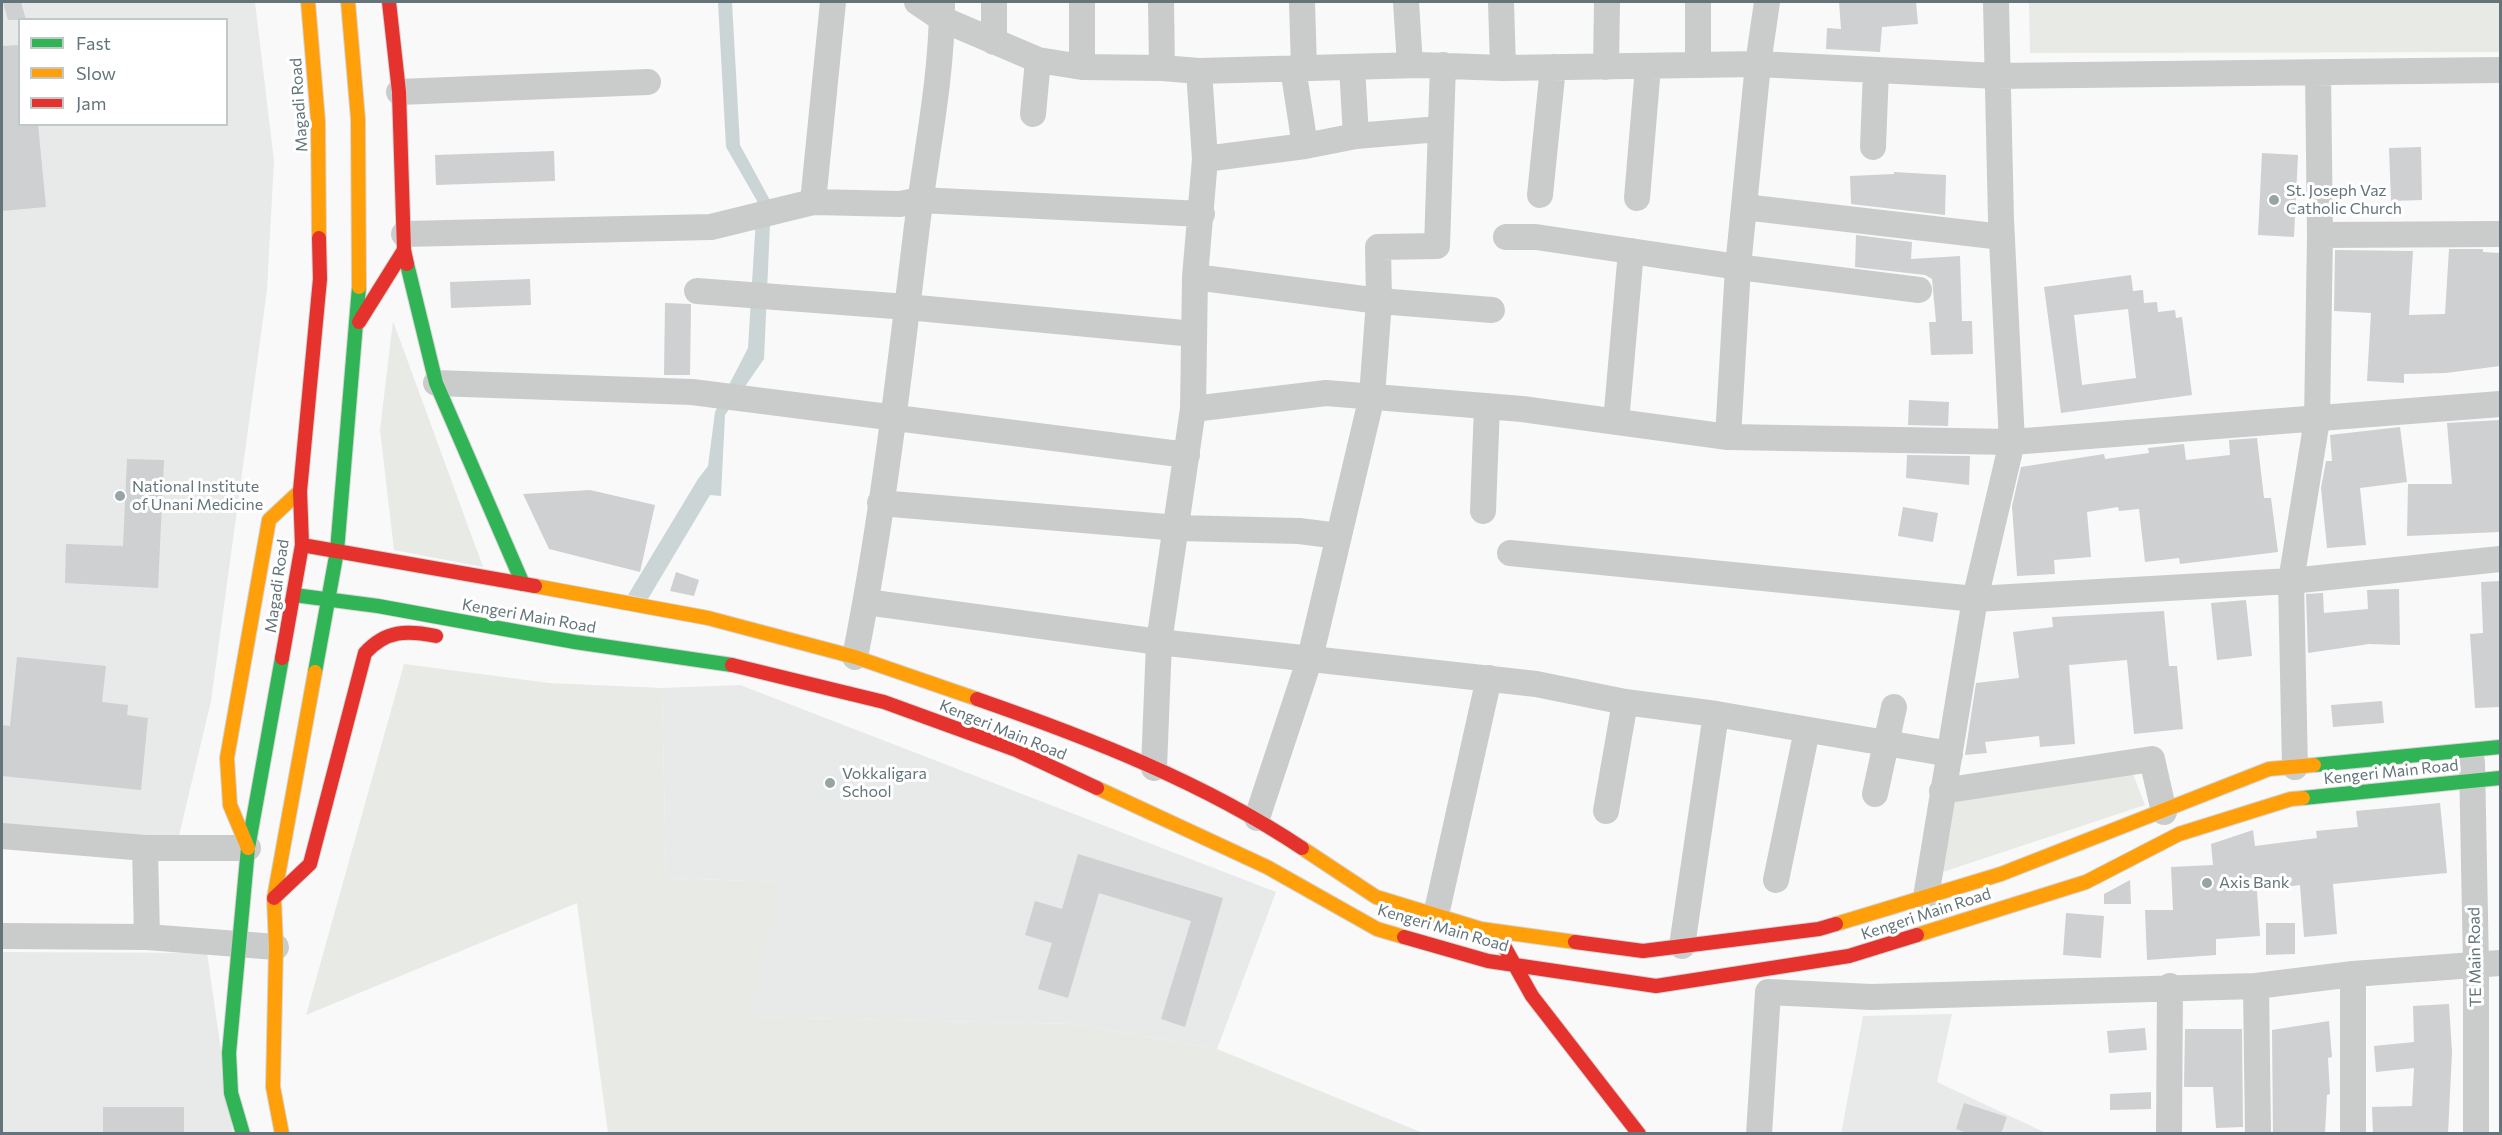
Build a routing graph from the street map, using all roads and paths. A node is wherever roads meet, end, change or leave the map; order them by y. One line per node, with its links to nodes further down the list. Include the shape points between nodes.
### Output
1 (308, 2): 76 (main road, Magadi Road, via 318,121 320,279)
2 (348, 2): 63 (main road, via 358,119 360,281)
3 (389, 2): 37 (main road)
4 (833, 2): 47 (street)
5 (917, 2): 16 (street)
6 (994, 2): 17 (street)
7 (1082, 2): 23 (street)
8 (1161, 2): 28 (street)
9 (1302, 2): 29 (street)
10 (1406, 2): 20 (street)
11 (1500, 2): 30 (street)
12 (1607, 2): 26 (street)
13 (1698, 2): 22 (street)
14 (1767, 2): 19 (street)
15 (1996, 2): 35 (street)
16 (942, 10): 17 (street); 46 (street, via 932,139)
17 (994, 42): 18 (street)
18 (1038, 60): 23 (street); 38 (street)
19 (1758, 64): 22 (street); 31 (street); 48 (street)
20 (1410, 65): 21 (street); 24 (street)
21 (1443, 65): 30 (street); 39 (street)
22 (1698, 65): 27 (street)
23 (1082, 67): 28 (street)
24 (1352, 67): 29 (street); 40 (street)
25 (1553, 67): 26 (street); 30 (street); 44 (street)
26 (1606, 67): 27 (street)
27 (1648, 67): 45 (street)
28 (1162, 68): 33 (street)
29 (1299, 68): 33 (street); 41 (street)
30 (1503, 68)
31 (1876, 70): 35 (street); 42 (street)
32 (2500, 70): 34 (street)
33 (1199, 71): 43 (street)
34 (2318, 73): 35 (street); 51 (street)
35 (1996, 76): 53 (street)
36 (648, 82): 37 (street)
37 (399, 92): 54 (main road)
38 (1033, 114)
39 (1439, 129): 40 (street); 60 (street, via 1437,246 1378,247)
40 (1356, 136): 41 (street)
41 (1305, 146): 43 (street)
42 (1873, 147)
43 (1205, 159): 49 (street)
44 (1540, 195)
45 (1637, 198)
46 (920, 200): 47 (street, via 900,204); 49 (street); 61 (street)
47 (813, 202): 54 (street, via 711,227)
48 (1744, 207): 53 (street); 56 (street)
49 (1202, 214): 57 (street)
50 (2500, 234): 51 (street)
51 (2320, 235): 71 (street)
52 (1506, 237): 55 (street, via 1536,237)
53 (2002, 237): 74 (street)
54 (404, 242): 63 (main road); 65 (main road)
55 (1631, 251): 56 (street); 72 (street)
56 (1738, 267): 58 (street); 73 (street)
57 (1194, 277): 60 (street); 64 (street)
58 (1919, 290)
59 (697, 291): 61 (street)
60 (1379, 301): 62 (street); 66 (street)
61 (907, 307): 64 (street); 70 (street)
62 (1491, 310)
63 (356, 327): 82 (main road)
64 (1194, 334): 69 (street)
65 (436, 383): 70 (street, via 692,392); 86 (main road)
66 (1372, 396): 68 (street); 69 (street, via 1326,393); 80 (street)
67 (2500, 404): 71 (street)
68 (1486, 406): 72 (street); 78 (street)
69 (1193, 409): 75 (street)
70 (895, 418): 75 (street); 77 (street)
71 (2317, 420): 74 (street); 85 (street)
72 (1616, 422): 73 (street)
73 (1728, 437): 74 (street)
74 (2012, 442): 88 (street)
75 (1187, 455): 79 (street)
76 (300, 491): 81 (main road, Magadi Road); 117 (main road, via 269,520 227,758 230,805)
77 (880, 502): 79 (street); 90 (street)
78 (1483, 511)
79 (1178, 528): 80 (street, via 1299,531); 93 (street)
80 (1339, 536): 96 (street)
81 (302, 545): 82 (main road, Kengeri Main Road); 87 (main road, Magadi Road)
82 (337, 551): 86 (main road, Kengeri Main Road); 89 (main road)
83 (1510, 553): 88 (street)
84 (2500, 559): 85 (street)
85 (2291, 581): 88 (street); 106 (street)
86 (523, 584): 95 (main road, Kengeri Main Road, via 697,615)
87 (294, 595): 89 (main road, Kengeri Main Road); 117 (main road, Magadi Road)
88 (1975, 599): 105 (street)
89 (329, 600): 92 (main road, Kengeri Main Road); 120 (main road)
90 (866, 602): 93 (street); 95 (street)
91 (455, 639): 120 (main road, via 397,631 375,641 365,653 310,864)
92 (575, 642): 94 (main road); 128 (main road, Kengeri Main Road, via 746,667 884,702 1016,750 1268,867 1377,929 1488,961)
93 (1159, 642): 96 (street); 107 (street)
94 (544, 651)
95 (855, 657): 107 (main road, Kengeri Main Road, via 1016,713)
96 (1310, 658): 97 (street); 114 (street)
97 (1489, 678): 98 (street); 121 (street)
98 (1625, 702): 100 (street); 112 (street)
99 (1894, 707): 102 (street)
100 (1716, 714): 101 (street); 126 (street)
101 (1808, 730): 102 (street); 118 (street)
102 (1886, 744): 105 (street); 111 (street)
103 (2500, 747): 104 (main road, Kengeri Main Road)
104 (2472, 750): 106 (main road, Kengeri Main Road); 109 (street, TE Main Road)
105 (1950, 754): 110 (street)
106 (2295, 767): 113 (main road, Kengeri Main Road, via 2269,769)
107 (1154, 768): 114 (main road, Kengeri Main Road)
108 (2500, 778): 109 (main road, Kengeri Main Road)
109 (2471, 780): 129 (street, TE Main Road); 132 (main road, Kengeri Main Road, via 2291,799 2179,834 2086,882)
110 (1942, 791): 113 (street, via 2152,759); 119 (street)
111 (1875, 794)
112 (1606, 811)
113 (2164, 812): 119 (main road, Kengeri Main Road, via 2001,874)
114 (1257, 818): 121 (main road, Kengeri Main Road, via 1376,897)
115 (2, 836): 116 (street)
116 (145, 848): 117 (street); 124 (street)
117 (248, 848): 125 (main road, Magadi Road)
118 (1776, 880)
119 (1926, 897): 126 (main road, Kengeri Main Road, via 1819,929)
120 (274, 898): 127 (main road)
121 (1436, 915): 122 (main road, Kengeri Main Road)
122 (1498, 931): 126 (main road, Kengeri Main Road, via 1642,951); 128 (main road)
123 (2, 936): 124 (street)
124 (147, 937): 125 (street)
125 (239, 944): 127 (street); 138 (main road, Magadi Road, via 229,1073)
126 (1682, 946)
127 (276, 947): 139 (main road, via 273,1087)
128 (1512, 964): 130 (main road, Kengeri Main Road); 137 (main road)
129 (2488, 965): 131 (street); 145 (street, TE Main Road)
130 (1574, 973): 132 (main road, Kengeri Main Road, via 1656,986); 135 (main road)
131 (2353, 974): 134 (street); 144 (street)
132 (1765, 981): 133 (street, via 1871,997); 141 (street)
133 (2170, 986): 134 (street); 142 (street)
134 (2256, 986): 143 (street)
135 (1563, 987)
136 (1555, 1002): 137 (main road)
137 (1550, 1018): 140 (main road, via 1619,1101)
138 (243, 1134)
139 (282, 1134)
140 (1639, 1134)
141 (1759, 1134)
142 (2169, 1134)
143 (2258, 1134)
144 (2353, 1134)
145 (2476, 1134)

